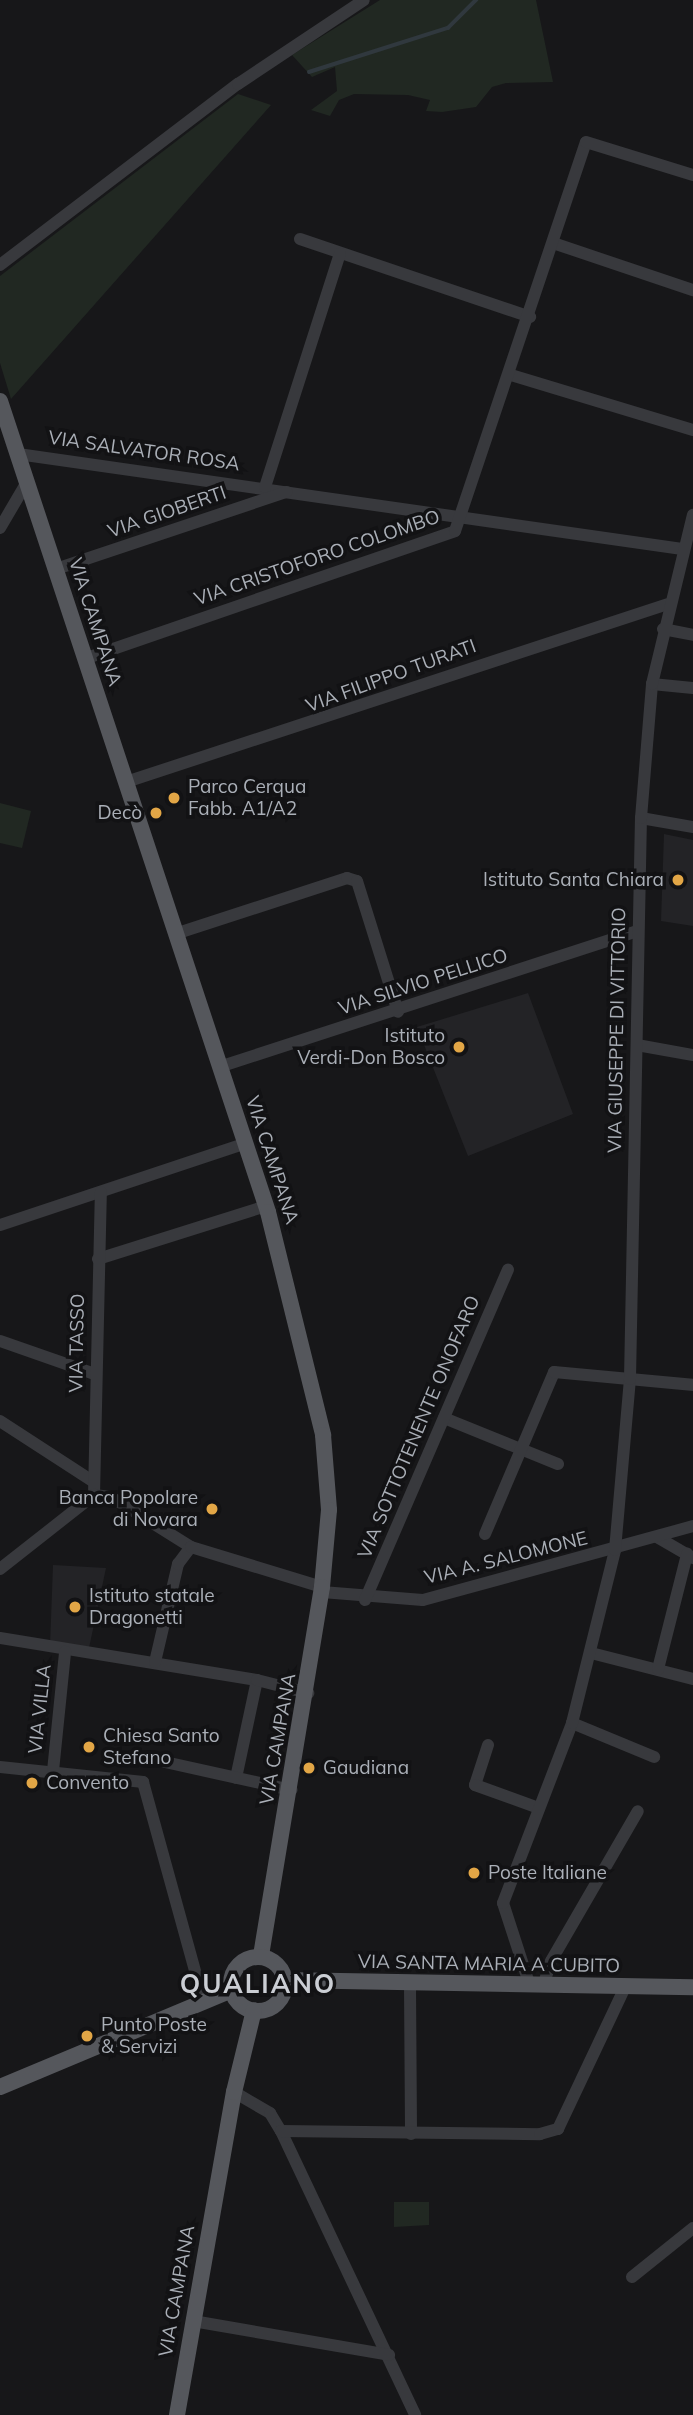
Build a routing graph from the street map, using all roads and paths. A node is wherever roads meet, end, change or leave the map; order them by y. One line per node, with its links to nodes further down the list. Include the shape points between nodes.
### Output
1 (364, 0): 6 (street, via 238,84)
2 (693, 175): 4 (street, via 586,142)
3 (300, 239): 5 (street)
4 (553, 243): 7 (street); 8 (street)
5 (340, 254): 8 (street); 14 (street, VIA SALVATOR ROSA)
6 (0, 265)
7 (693, 290)
8 (530, 317): 9 (street)
9 (511, 375): 11 (street); 16 (street)
10 (0, 401): 12 (main road, VIA CAMPANA)
11 (693, 430)
12 (17, 451): 13 (main road, VIA CAMPANA); 14 (street, VIA SALVATOR ROSA)
13 (27, 482): 18 (street); 20 (main road, VIA CAMPANA)
14 (265, 487): 15 (street, VIA SALVATOR ROSA)
15 (290, 491): 16 (street, VIA SALVATOR ROSA); 20 (street, VIA GIOBERTI)
16 (463, 515): 19 (street, VIA CRISTOFORO COLOMBO); 24 (street, VIA CRISTOFORO COLOMBO, via 449,535)
17 (693, 515): 19 (street, VIA GIUSEPPE DI VITTORIO)
18 (1, 523)
19 (682, 549): 21 (street, VIA GIUSEPPE DI VITTORIO)
20 (56, 569): 24 (main road, VIA CAMPANA)
21 (668, 604): 22 (street, VIA GIUSEPPE DI VITTORIO); 27 (street, VIA FILIPPO TURATI)
22 (663, 629): 23 (street); 25 (street, VIA GIUSEPPE DI VITTORIO)
23 (693, 635)
24 (84, 659): 27 (main road, VIA CAMPANA)
25 (652, 684): 26 (street); 28 (street, VIA GIUSEPPE DI VITTORIO)
26 (693, 688)
27 (126, 782): 31 (main road, VIA CAMPANA)
28 (641, 817): 29 (street); 30 (street, VIA GIUSEPPE DI VITTORIO)
29 (693, 827)
30 (638, 932): 32 (street, VIA SILVIO PELLICO); 33 (street, VIA GIUSEPPE DI VITTORIO)
31 (175, 934): 32 (street, via 347,878 357,881); 35 (main road, VIA CAMPANA)
32 (398, 1012): 35 (street, VIA SILVIO PELLICO)
33 (637, 1045): 34 (street); 44 (street, VIA GIUSEPPE DI VITTORIO)
34 (693, 1055)
35 (219, 1067): 36 (main road, VIA CAMPANA)
36 (244, 1144): 37 (street); 38 (main road, VIA CAMPANA)
37 (101, 1192): 39 (street); 40 (street, VIA TASSO)
38 (266, 1206): 40 (street); 58 (main road, VIA CAMPANA, via 323,1435 330,1510)
39 (0, 1225)
40 (97, 1258): 43 (street, VIA TASSO)
41 (508, 1270): 46 (street, VIA SOTTOTENENTE ONOFARO)
42 (0, 1341): 43 (street)
43 (95, 1374): 50 (street, VIA TASSO)
44 (630, 1380): 45 (street); 48 (street, via 554,1372); 55 (street, VIA GIUSEPPE DI VITTORIO)
45 (693, 1385)
46 (444, 1418): 48 (street); 59 (street, VIA SOTTOTENENTE ONOFARO)
47 (0, 1421): 50 (street, VIA A. SALOMONE)
48 (521, 1448): 49 (street); 52 (street)
49 (558, 1464)
50 (94, 1488): 54 (street, VIA A. SALOMONE); 57 (street)
51 (693, 1526): 53 (street, VIA A. SALOMONE)
52 (485, 1534)
53 (657, 1537): 55 (street, VIA A. SALOMONE); 56 (street)
54 (191, 1547): 58 (street, VIA A. SALOMONE); 63 (street, via 178,1564)
55 (615, 1550): 59 (street, VIA A. SALOMONE, via 424,1600); 62 (street, VIA GIUSEPPE DI VITTORIO)
56 (690, 1556): 64 (street)
57 (0, 1569)
58 (322, 1590): 59 (street, VIA A. SALOMONE); 67 (main road, VIA CAMPANA)
59 (365, 1600)
60 (0, 1638): 61 (street)
61 (65, 1652): 63 (street); 73 (street, VIA VILLA)
62 (591, 1653): 64 (street); 68 (street, VIA GIUSEPPE DI VITTORIO)
63 (155, 1662): 66 (street)
64 (658, 1669): 65 (street)
65 (693, 1679)
66 (257, 1681): 67 (street); 74 (street)
67 (308, 1693): 75 (main road, VIA CAMPANA)
68 (572, 1723): 70 (street); 76 (street, VIA GIUSEPPE DI VITTORIO)
69 (488, 1745): 76 (street, via 475,1785)
70 (654, 1757)
71 (147, 1758): 74 (street)
72 (0, 1768): 73 (street)
73 (53, 1770): 85 (street, via 143,1782)
74 (236, 1779): 75 (street)
75 (291, 1790): 78 (main road, VIA CAMPANA)
76 (539, 1808): 80 (street, VIA GIUSEPPE DI VITTORIO, via 503,1902)
77 (638, 1811): 80 (street, VIA SANTA MARIA A CUBITO)
78 (261, 1957): 79 (main road, via 276,1965); 84 (main road, via 238,1967)
79 (284, 1980): 81 (main road, VIA SANTA MARIA A CUBITO); 86 (main road, via 277,2003)
80 (537, 1983): 81 (main road, VIA SANTA MARIA A CUBITO); 82 (main road, VIA SANTA MARIA A CUBITO)
81 (410, 1986): 90 (street)
82 (625, 1987): 83 (main road, VIA SANTA MARIA A CUBITO); 90 (street, via 558,2129)
83 (693, 1987)
84 (232, 1990): 85 (main road); 86 (main road)
85 (204, 2003): 87 (main road)
86 (254, 2010): 88 (main road, VIA CAMPANA)
87 (0, 2087)
88 (233, 2092): 89 (street, via 270,2113); 93 (main road, VIA CAMPANA)
89 (281, 2131): 90 (street); 94 (street)
90 (411, 2134)
91 (693, 2228): 92 (street)
92 (632, 2277)
93 (193, 2321): 94 (street); 95 (main road, VIA CAMPANA)
94 (389, 2355): 96 (street)
95 (177, 2415)
96 (415, 2415)

